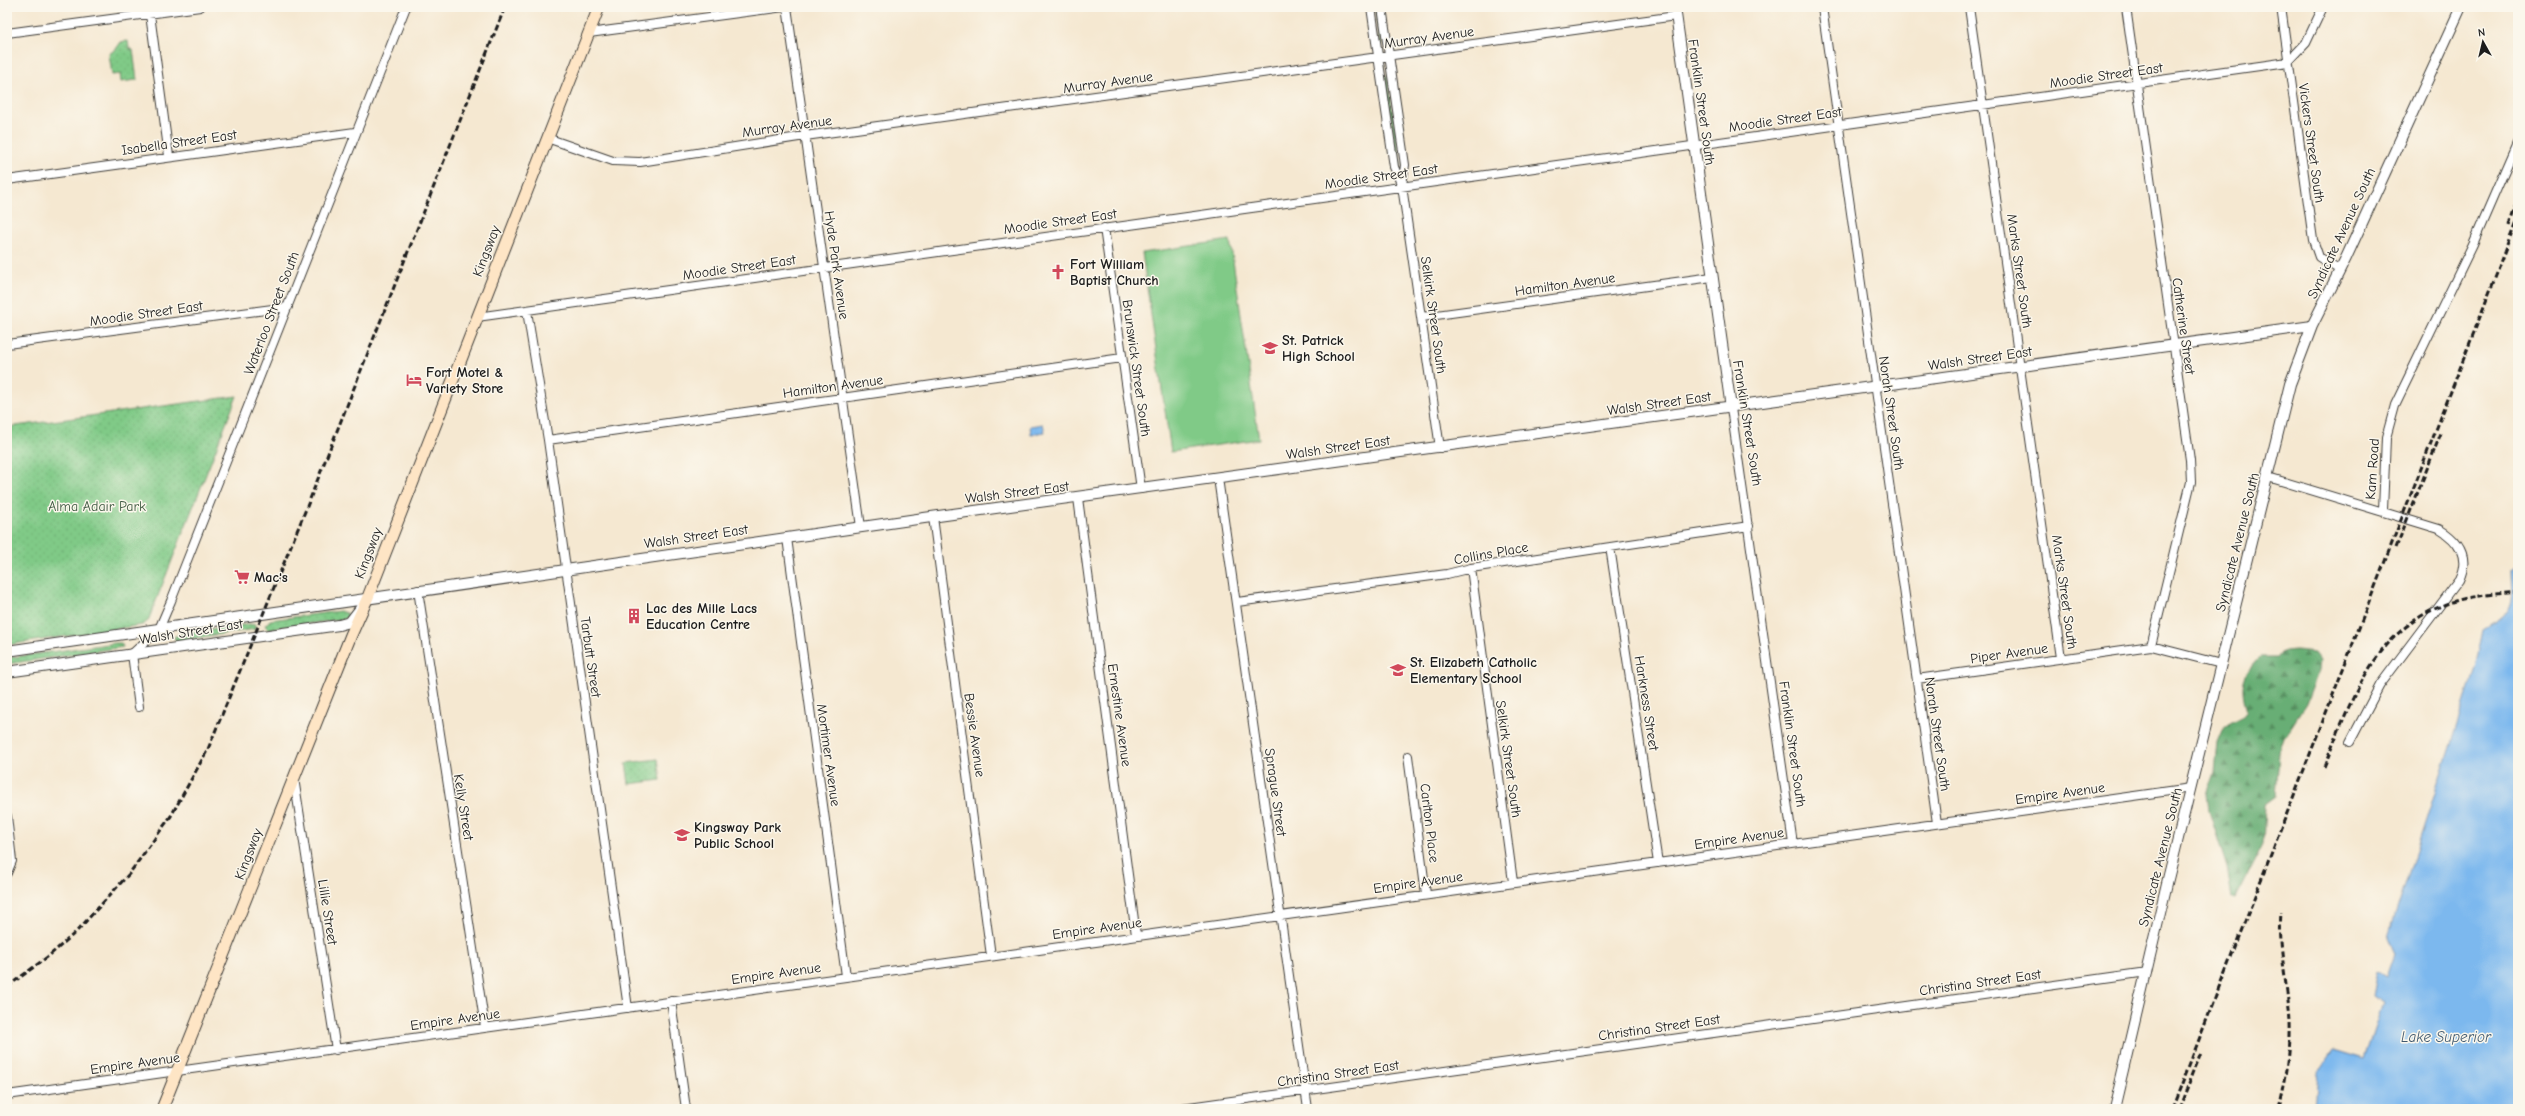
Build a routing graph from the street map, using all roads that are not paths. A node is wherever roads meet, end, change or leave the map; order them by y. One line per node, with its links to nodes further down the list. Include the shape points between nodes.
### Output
1 (200, 7): 13 (street)
2 (406, 7): 23 (street, Waterloo Street South)
3 (599, 7): 16 (main road, Kingsway)
4 (785, 7): 16 (street); 24 (street, Hyde Park Avenue)
5 (1371, 7): 18 (street, Selkirk Street South)
6 (1382, 7): 17 (street, Selkirk Street South)
7 (1822, 7): 22 (street, Norah Street South)
8 (1969, 7): 21 (street, Marks Street South)
9 (2126, 7): 20 (street, Catherine Street)
10 (2281, 7): 19 (street, Vickers Street South)
11 (2323, 7): 19 (street, via 2306,43)
12 (2461, 7): 33 (street, Syndicate Avenue South)
13 (149, 11): 15 (street); 28 (street)
14 (1675, 11): 17 (street, Murray Avenue); 27 (street, Franklin Street South)
15 (7, 33)
16 (589, 33): 25 (main road, Kingsway)
17 (1389, 56): 18 (street, Murray Avenue); 30 (street, Selkirk Street South, via 1405,165)
18 (1378, 58): 24 (street, Murray Avenue); 30 (street, Selkirk Street South, via 1394,167)
19 (2288, 62): 20 (street, Moodie Street East); 33 (street, Vickers Street South, via 2313,240 2319,257)
20 (2137, 84): 21 (street, Moodie Street East); 41 (street, Catherine Street)
21 (1983, 105): 22 (street, Moodie Street East); 43 (street, Marks Street South)
22 (1840, 124): 27 (street, Moodie Street East); 44 (street, Norah Street South)
23 (355, 132): 28 (street, Isabella Street East); 35 (street, Waterloo Street South)
24 (805, 136): 25 (street, Murray Avenue, via 626,162 613,161); 32 (street, Hyde Park Avenue)
25 (547, 138): 37 (main road, Kingsway)
26 (2518, 140): 53 (street, Kam Road, via 2470,251 2395,406 2386,438)
27 (1695, 145): 30 (street, Moodie Street East); 34 (street, Franklin Street South)
28 (169, 156): 29 (street, Isabella Street East)
29 (7, 180)
30 (1402, 186): 31 (street, Moodie Street East); 38 (street, Selkirk Street South)
31 (1104, 228): 32 (street, Moodie Street East); 42 (street, Brunswick Street South)
32 (824, 268): 36 (street, Moodie Street East); 45 (street, Hyde Park Avenue)
33 (2340, 270): 39 (street, Syndicate Avenue South)
34 (1712, 277): 38 (street, Hamilton Avenue); 46 (street, Franklin Street South)
35 (288, 307): 40 (street, Moodie Street East); 64 (street, Waterloo Street South)
36 (527, 311): 37 (street, Moodie Street East); 47 (street, Tarbutt Street)
37 (477, 317): 62 (main road, Kingsway)
38 (1422, 317): 48 (street, Selkirk Street South)
39 (2312, 326): 41 (street, Walsh Street East); 49 (street, Syndicate Avenue South, via 2290,384)
40 (7, 344)
41 (2173, 346): 43 (street, Walsh Street East); 65 (street, Catherine Street, via 2191,482)
42 (1122, 358): 45 (street, Hamilton Avenue); 51 (street, Brunswick Street South)
43 (2021, 366): 44 (street, Walsh Street East); 68 (street, Marks Street South)
44 (1875, 387): 46 (street, Walsh Street East); 71 (street, Norah Street South)
45 (843, 397): 47 (street, Hamilton Avenue); 56 (street, Hyde Park Avenue)
46 (1731, 408): 48 (street, Walsh Street East); 55 (street, Franklin Street South)
47 (548, 440): 60 (street, Tarbutt Street)
48 (1440, 448): 50 (street, Walsh Street East)
49 (2268, 477): 53 (street); 69 (street, Syndicate Avenue South)
50 (1218, 478): 51 (street, Walsh Street East); 63 (street, Sprague Street)
51 (1141, 489): 52 (street, Walsh Street East)
52 (1078, 498): 54 (street, Walsh Street East); 85 (street, Ernestine Avenue)
53 (2383, 510): 73 (street, Kam Road, via 2439,529 2450,536 2464,557 2465,568 2446,598 2380,685)
54 (933, 517): 56 (street, Walsh Street East); 86 (street, Bessie Avenue)
55 (1749, 526): 58 (street, Collins Place); 79 (street, Franklin Street South)
56 (861, 527): 57 (street, Walsh Street East)
57 (787, 538): 60 (street, Walsh Street East); 88 (street, Mortimer Avenue)
58 (1610, 547): 59 (street, Collins Place); 80 (street, Harkness Street)
59 (1471, 568): 63 (street, Collins Place, via 1447,574); 82 (street, Selkirk Street South)
60 (566, 569): 61 (street, Walsh Street East); 90 (street, Tarbutt Street)
61 (418, 590): 62 (street, Walsh Street East); 91 (street, Kelly Street)
62 (368, 597): 64 (street, Walsh Street East); 67 (street, Walsh Street East, via 350,622 339,625); 75 (main road, Kingsway)
63 (1237, 602): 84 (street, Sprague Street)
64 (159, 629): 66 (street, Walsh Street East); 67 (street)
65 (2151, 646): 68 (street, Piper Avenue); 69 (street, Piper Avenue)
66 (7, 651)
67 (132, 654): 70 (street, Walsh Street East); 72 (street)
68 (2061, 658): 71 (street, Piper Avenue)
69 (2221, 664): 76 (street, Syndicate Avenue South)
70 (7, 672)
71 (1918, 679): 78 (street, Norah Street South)
72 (139, 707)
73 (2350, 742)
74 (1408, 756): 83 (street, Carlton Place)
75 (294, 777): 92 (street, Lillie Street); 93 (main road, Kingsway)
76 (2191, 788): 78 (street, Empire Avenue); 87 (street, Syndicate Avenue South)
77 (7, 816): 81 (street, via 12,861)
78 (1937, 823): 79 (street, Empire Avenue)
79 (1793, 844): 80 (street, Empire Avenue)
80 (1658, 863): 82 (street, Empire Avenue)
81 (7, 873)
82 (1512, 882): 83 (street, Empire Avenue)
83 (1426, 894): 84 (street, Empire Avenue)
84 (1280, 915): 85 (street, Empire Avenue); 94 (street, Sprague Street)
85 (1136, 935): 86 (street, Empire Avenue)
86 (991, 956): 88 (street, Empire Avenue)
87 (2147, 972): 94 (street, Christina Street East); 100 (street, Syndicate Avenue South)
88 (846, 976): 89 (street, Empire Avenue)
89 (671, 1001): 90 (street, Empire Avenue); 97 (street)
90 (628, 1008): 91 (street, Empire Avenue)
91 (485, 1027): 92 (street, Empire Avenue)
92 (336, 1050): 93 (street, Empire Avenue)
93 (180, 1069): 95 (street, Empire Avenue); 96 (main road, Kingsway)
94 (1306, 1090): 98 (street, Christina Street East); 99 (street, Sprague Street)
95 (7, 1095)
96 (162, 1109)
97 (686, 1109)
98 (1175, 1109)
99 (1308, 1109)
100 (2114, 1109)

